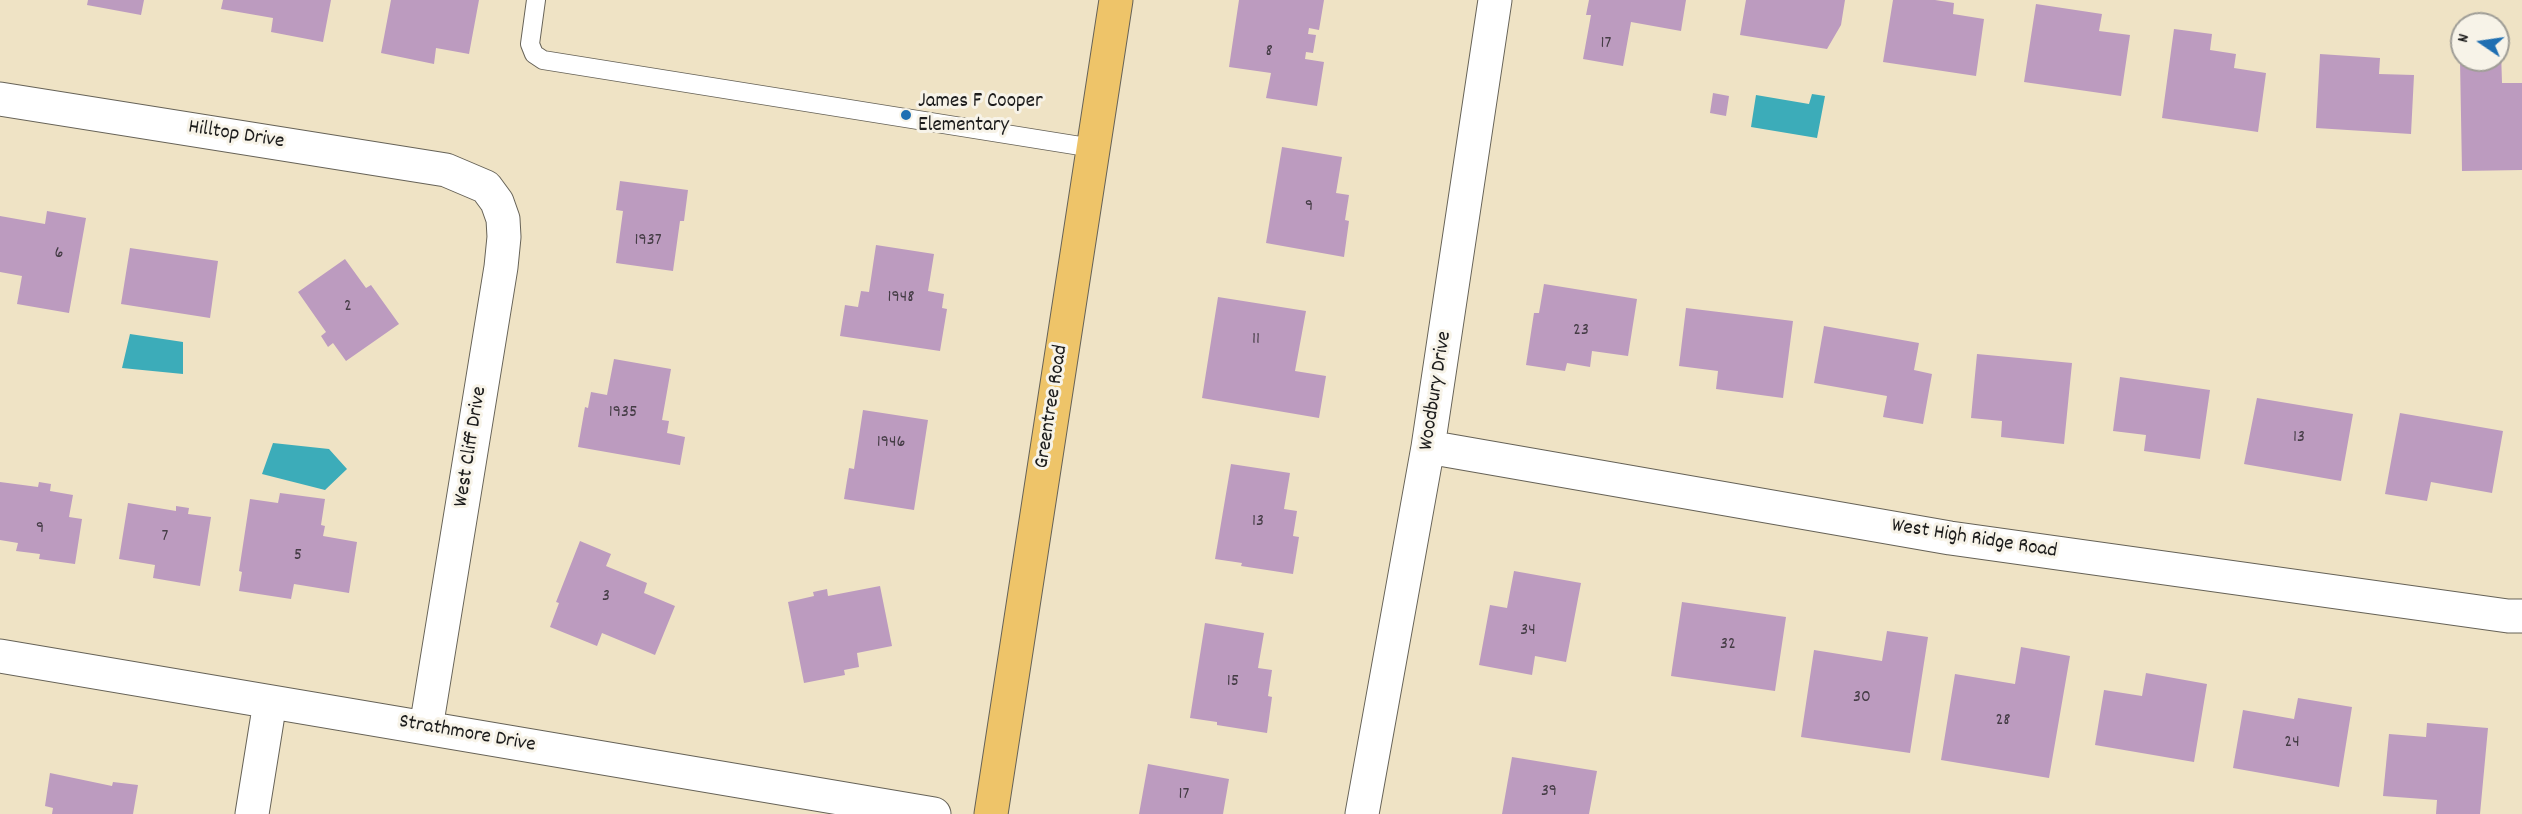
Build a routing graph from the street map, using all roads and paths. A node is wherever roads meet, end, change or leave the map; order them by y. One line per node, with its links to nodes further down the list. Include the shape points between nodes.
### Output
1 (536, 0): 5 (lane, via 530,44 534,54 543,60)
2 (1116, 0): 5 (main road, Greentree Road)
3 (1495, 0): 7 (street, Woodbury Drive)
4 (0, 99): 6 (street, Hilltop Drive, via 446,170)
5 (1093, 148): 14 (main road, Greentree Road)
6 (470, 179): 11 (street, West Cliff Drive, via 486,187 497,202 504,237)
7 (1428, 447): 8 (street, West High Ridge Road, via 1950,537); 15 (street, Woodbury Drive)
8 (2522, 616)
9 (0, 656): 10 (street, Strathmore Drive)
10 (270, 702): 11 (street, Strathmore Drive); 12 (street)
11 (426, 728): 13 (street, Strathmore Drive)
12 (252, 814)
13 (934, 814)
14 (991, 814)
15 (1362, 814)

